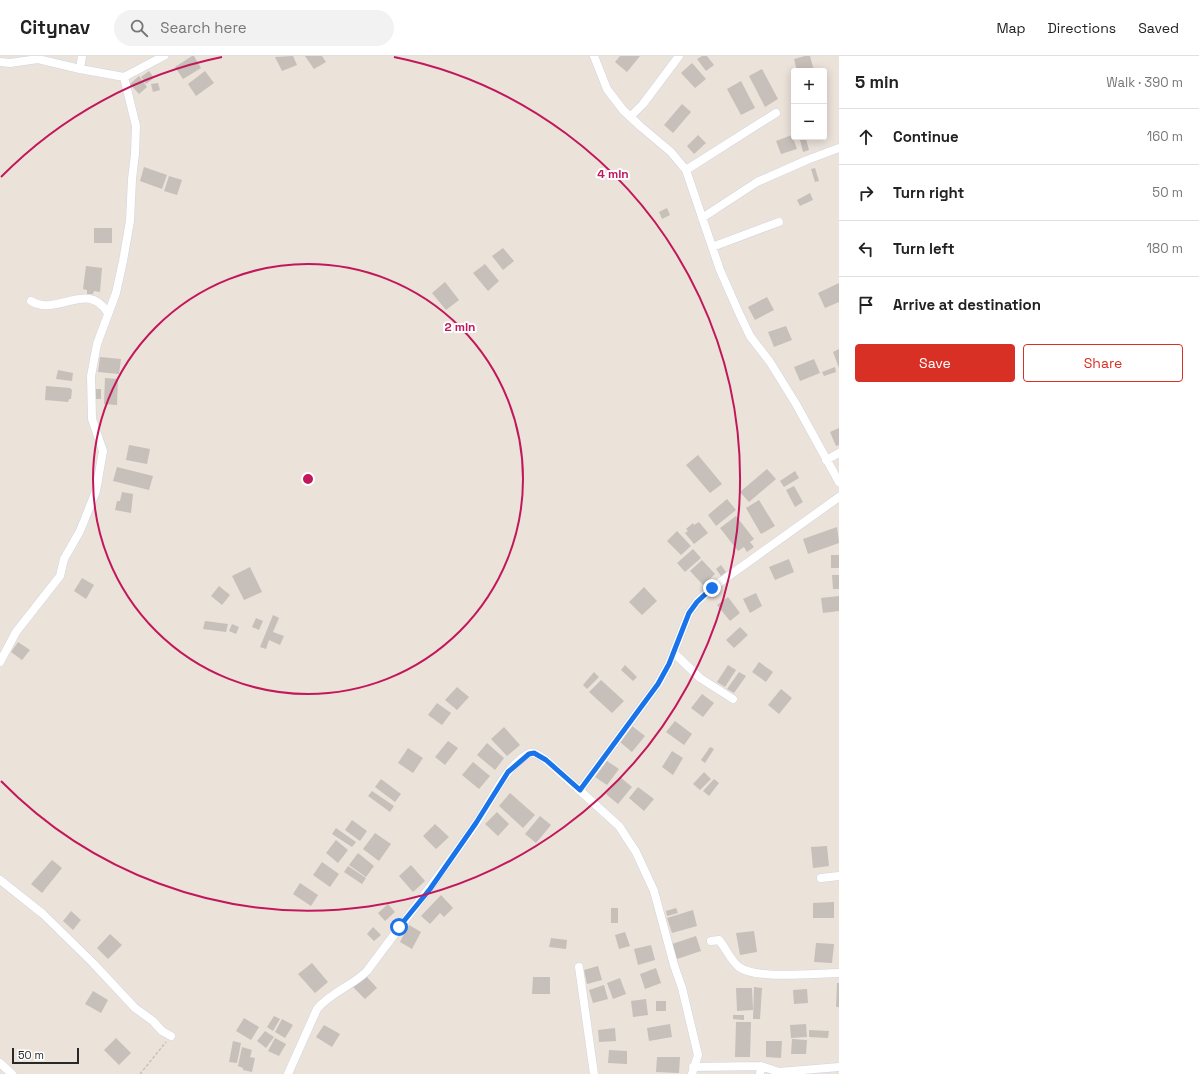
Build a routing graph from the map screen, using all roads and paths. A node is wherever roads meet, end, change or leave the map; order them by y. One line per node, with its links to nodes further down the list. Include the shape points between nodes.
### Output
1 (82, 56): 6 (street)
2 (164, 56): 7 (street)
3 (594, 56): 9 (street, via 608,89)
4 (679, 56): 9 (street)
5 (0, 62): 6 (street, via 38,59)
6 (80, 69): 7 (street)
7 (124, 77): 16 (street, via 136,126 135,154 130,221 123,261 116,293)
8 (776, 113): 11 (street)
9 (630, 117): 11 (street, via 671,152)
10 (839, 148): 12 (street, via 757,182)
11 (686, 170): 12 (street)
12 (702, 218): 14 (street)
13 (779, 222): 14 (street)
14 (712, 247): 18 (street, via 750,336 796,404)
15 (31, 300): 16 (street, via 38,305 54,305 84,298 94,299 102,303)
16 (107, 312): 21 (street, via 91,376 92,419 103,451 96,491 80,531 64,560 60,576)
17 (839, 452): 18 (street)
18 (826, 460): 19 (street)
19 (839, 482)
20 (839, 497): 22 (street, via 712,588 697,602 689,613)
21 (3, 649): 23 (street)
22 (674, 653): 24 (street, via 700,678); 25 (street, via 658,684)
23 (0, 662)
24 (733, 699)
25 (580, 790): 35 (street, via 619,826 636,852 654,891 698,1055); 39 (street, via 546,760 534,753 516,764 508,772 430,889 367,971 317,1009)
26 (839, 876): 27 (street)
27 (822, 878)
28 (0, 880): 32 (street, via 43,914 135,1008)
29 (711, 941): 31 (street, via 719,940 738,966 745,970 793,976)
30 (579, 967): 40 (street)
31 (839, 974)
32 (171, 1036): 38 (path)
33 (0, 1063): 37 (street)
34 (839, 1067): 36 (street, via 779,1072)
35 (692, 1070): 36 (street)
36 (761, 1070)
37 (12, 1074)
38 (140, 1074)
39 (288, 1074)
40 (594, 1074)

